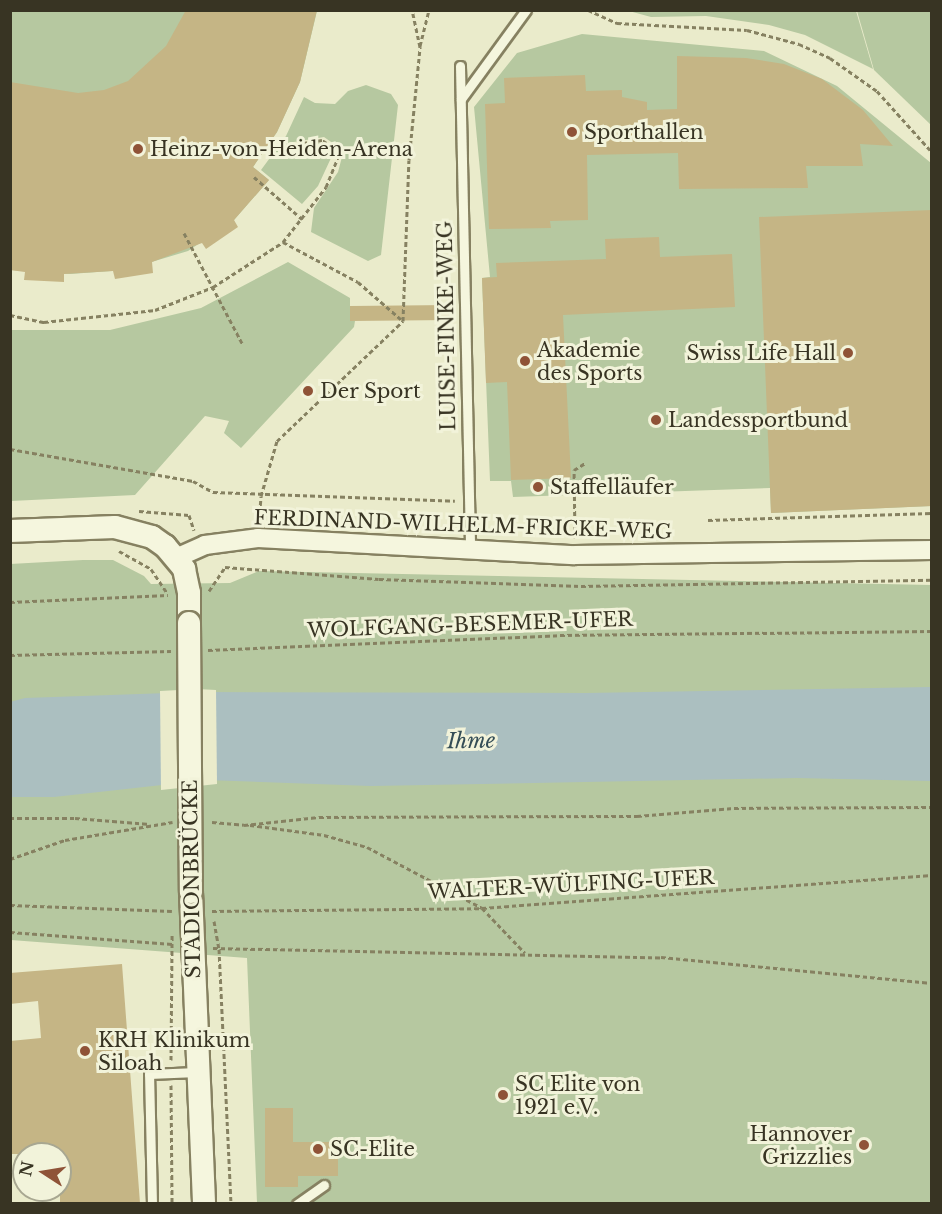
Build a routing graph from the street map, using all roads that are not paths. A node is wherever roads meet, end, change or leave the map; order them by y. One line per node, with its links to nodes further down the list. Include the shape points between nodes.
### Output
1 (526, 10): 3 (lane)
2 (460, 66): 3 (lane, LUISE-FINKE-WEG)
3 (461, 99): 6 (lane, LUISE-FINKE-WEG)
4 (10, 531): 7 (street, via 115,527 152,537)
5 (932, 550): 6 (street, FERDINAND-WILHELM-FRICKE-WEG, via 575,555)
6 (470, 552): 7 (street, FERDINAND-WILHELM-FRICKE-WEG, via 258,538 205,545)
7 (176, 558): 8 (street, STADIONBRÜCKE, bridge, via 189,593 191,892)
8 (199, 1072): 10 (lane, via 149,1074); 11 (street, STADIONBRÜCKE)
9 (324, 1185): 12 (lane)
10 (152, 1203)
11 (204, 1203)
12 (297, 1203)

